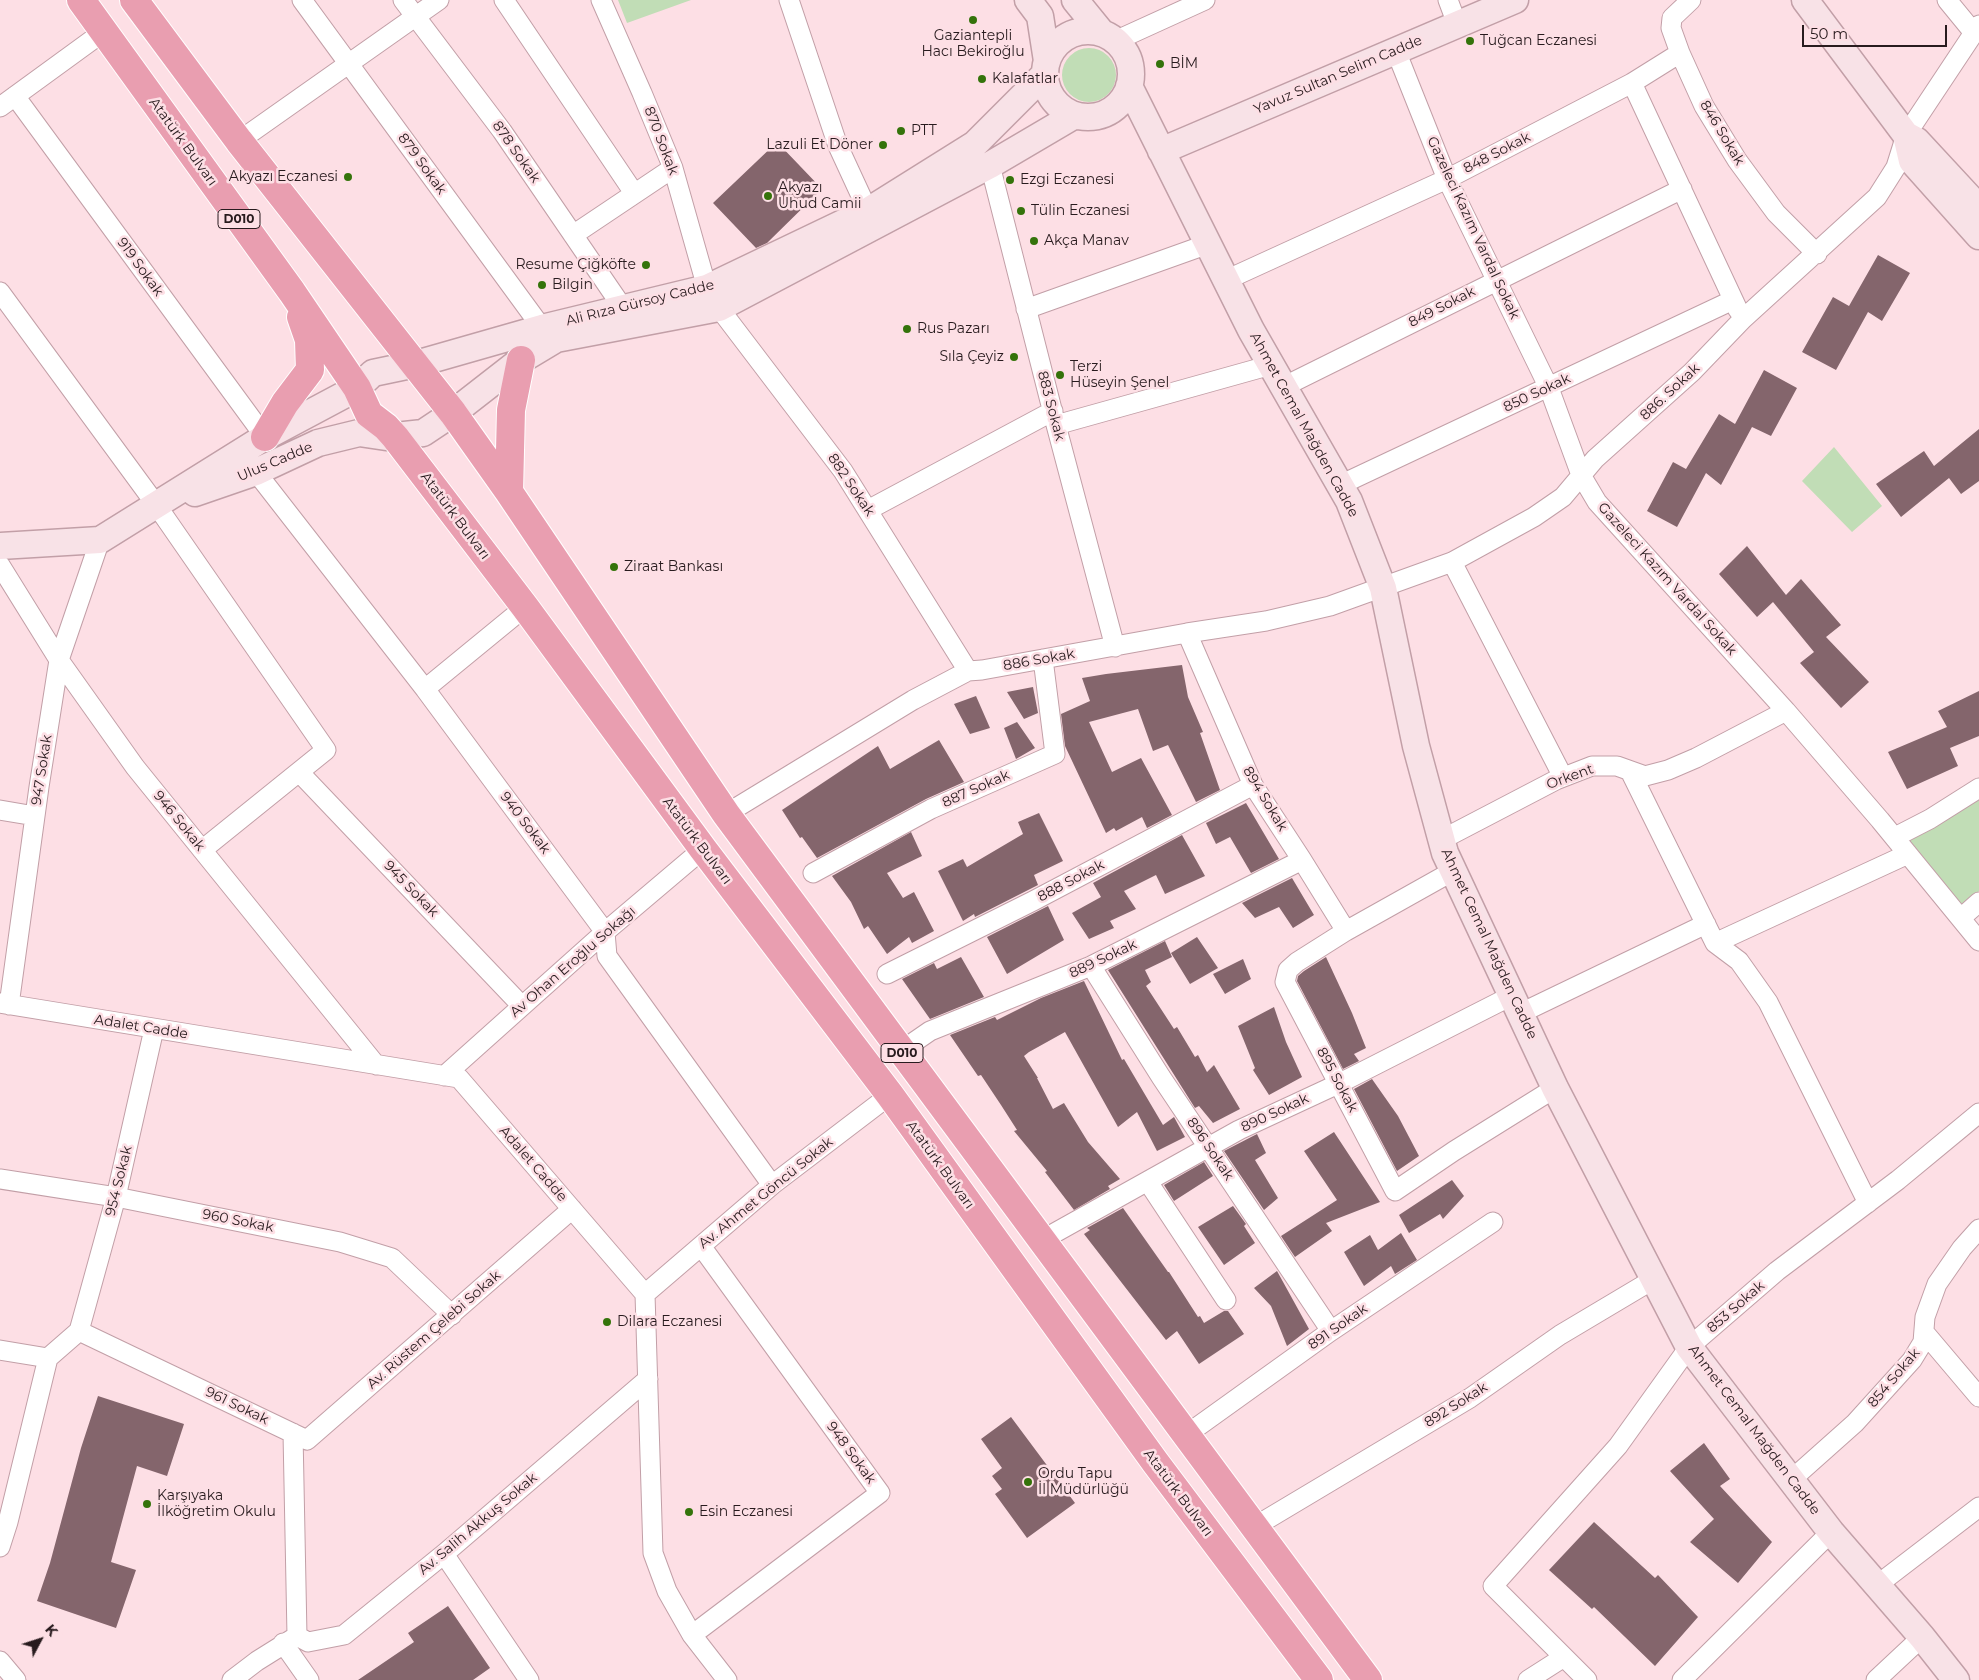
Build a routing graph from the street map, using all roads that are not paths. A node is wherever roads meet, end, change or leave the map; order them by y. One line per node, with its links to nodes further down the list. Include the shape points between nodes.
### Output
1 (81, 0): 20 (highway, Atatürk Bulvarı / D010)
2 (134, 0): 31 (highway, D010)
3 (302, 0): 24 (street, 879 Sokak)
4 (403, 0): 17 (street, 878 Sokak)
5 (439, 0): 17 (street)
6 (504, 0): 37 (street)
7 (601, 0): 34 (street, 870 Sokak)
8 (789, 0): 39 (street, via 838,146)
9 (1028, 0): 25 (main road, via 1040,16)
10 (1075, 0): 21 (main road)
11 (1205, 0): 21 (street)
12 (1448, 0): 18 (street)
13 (1515, 0): 18 (main road, Yavuz Sultan Selim Cadde)
14 (1691, 0): 23 (street, 846 Sokak, via 1672,18 1671,28)
15 (1805, 0): 30 (main road)
16 (1947, 0): 19 (street)
17 (416, 16): 24 (street); 40 (street, 878 Sokak, via 502,131)
18 (1458, 24): 22 (main road, Yavuz Sultan Selim Cadde)
19 (1976, 29): 30 (street, 886. Sokak)
20 (103, 32): 28 (street); 47 (highway, Atatürk Bulvarı / D010)
21 (1108, 36): 25 (main road, via 1087,31 1074,33 1053,49); 27 (main road, via 1124,50 1129,61)
22 (1396, 51): 32 (main road, Yavuz Sultan Selim Cadde); 35 (street, Gazeleci Kazım Vardal Sokak)
23 (1680, 53): 26 (street, 848 Sokak); 43 (street, 846 Sokak, via 1704,106 1738,160 1776,213)
24 (349, 65): 31 (street); 53 (street, 879 Sokak)
25 (1046, 67): 29 (main road, via 1047,87 1054,99); 39 (main road, Ali Rıza Gürsoy Cadde, via 975,144)
26 (1632, 83): 35 (street, 848 Sokak); 36 (street)
27 (1129, 86): 29 (main road, via 1114,108 1102,114); 32 (main road, Ahmet Cemal Mağden Cadde)
28 (7, 102): 62 (street, 919 Sokak)
29 (1075, 115): 33 (main road, Ali Rıza Gürsoy Cadde)
30 (1906, 135): 38 (main road, via 1917,141); 41 (main road, via 1912,162); 43 (street, 886. Sokak, via 1896,167 1877,197)
31 (239, 141): 55 (highway, D010)
32 (1162, 151): 42 (main road, Ahmet Cemal Mağden Cadde)
33 (990, 165): 48 (main road, Ali Rıza Gürsoy Cadde); 51 (street, 883 Sokak)
34 (673, 168): 37 (street); 48 (street, 870 Sokak)
35 (1447, 179): 44 (street, 848 Sokak); 45 (street, Gazeleci Kazım Vardal Sokak)
36 (1682, 189): 45 (street, 849 Sokak); 49 (street)
37 (634, 193): 40 (street)
38 (1979, 208)
39 (868, 211): 48 (main road, Ali Rıza Gürsoy Cadde)
40 (573, 235): 50 (street, 878 Sokak)
41 (1979, 236)
42 (1208, 244): 44 (main road, Ahmet Cemal Mağden Cadde); 51 (street)
43 (1816, 254): 52 (street, 886. Sokak)
44 (1226, 280): 56 (main road, Ahmet Cemal Mağden Cadde)
45 (1497, 280): 57 (street, 849 Sokak); 59 (street, Gazeleci Kazım Vardal Sokak)
46 (0, 292): 68 (street)
47 (292, 292): 58 (highway, Atatürk Bulvarı / D010); 62 (highway, via 309,340 310,370)
48 (713, 298): 50 (main road, Ali Rıza Gürsoy Cadde); 54 (main road, Ali Rıza Gürsoy Cadde, via 556,339); 69 (street, 882 Sokak)
49 (1733, 300): 52 (street); 59 (street, 850 Sokak)
50 (623, 308): 53 (main road, Ali Rıza Gürsoy Cadde)
51 (1026, 309): 61 (street, 883 Sokak)
52 (1743, 320): 65 (street, 886. Sokak)
53 (542, 328): 55 (main road, Ali Rıza Gürsoy Cadde)
54 (521, 360): 60 (main road, Ali Rıza Gürsoy Cadde); 67 (highway, via 511,410)
55 (416, 364): 58 (main road, Ulus Cadde, via 373,373); 60 (highway, D010)
56 (1271, 365): 57 (main road, Ahmet Cemal Mağden Cadde); 61 (street)
57 (1284, 387): 66 (main road, Ahmet Cemal Mağden Cadde)
58 (356, 388): 62 (main road, Ulus Cadde); 63 (highway, Atatürk Bulvarı / D010, via 368,414)
59 (1548, 388): 65 (street, Gazeleci Kazım Vardal Sokak); 66 (street, 850 Sokak)
60 (453, 413): 63 (main road, Ulus Cadde, via 422,432); 67 (highway, D010)
61 (1054, 418): 69 (street); 77 (street, 883 Sokak)
62 (264, 437): 68 (main road, Ulus Cadde)
63 (396, 437): 64 (main road, Ulus Cadde, via 359,433 318,443); 75 (highway, Atatürk Bulvarı / D010)
64 (256, 472): 68 (main road, Ulus Cadde); 81 (street, 940 Sokak)
65 (1581, 475): 72 (street, 886. Sokak, via 1564,497); 82 (street, Gazeleci Kazım Vardal Sokak, via 1597,502 1622,532)
66 (1340, 485): 74 (main road, Ahmet Cemal Mağden Cadde)
67 (509, 492): 89 (highway, D010)
68 (157, 506): 70 (main road, Ulus Cadde); 84 (street, via 326,750)
69 (868, 510): 80 (street, 882 Sokak)
70 (100, 540): 71 (main road, Ulus Cadde); 79 (street, 947 Sokak)
71 (0, 546)
72 (1452, 562): 74 (street, 886. Sokak); 85 (street)
73 (0, 565): 79 (street, 946 Sokak)
74 (1383, 588): 76 (street, 886 Sokak, via 1330,606 1275,619); 92 (main road, Ahmet Cemal Mağden Cadde, via 1416,746)
75 (525, 607): 81 (street); 94 (highway, Atatürk Bulvarı / D010)
76 (1187, 633): 77 (street, 886 Sokak); 86 (street, 894 Sokak)
77 (1115, 647): 78 (street, 886 Sokak)
78 (1043, 659): 80 (street, 886 Sokak); 98 (street, 887 Sokak, via 1055,754 931,809)
79 (59, 660): 90 (street, 947 Sokak); 93 (street, 946 Sokak, via 135,767)
80 (968, 671): 89 (street, 886 Sokak, via 912,700)
81 (425, 689): 103 (street, 940 Sokak)
82 (1786, 711): 83 (street, Orkent, via 1668,770 1645,776); 91 (street, Gazeleci Kazım Vardal Sokak)
83 (1630, 771): 85 (street, Orkent, via 1617,766 1592,766); 101 (street)
84 (299, 772): 93 (street); 110 (street, 945 Sokak)
85 (1563, 778): 92 (street, Orkent)
86 (1253, 785): 96 (street, 894 Sokak); 107 (street, 888 Sokak)
87 (1979, 788): 91 (street)
88 (0, 810): 90 (street)
89 (726, 814): 112 (highway, D010)
90 (35, 816): 108 (street, 947 Sokak)
91 (1894, 838): 95 (street, Gazeleci Kazım Vardal Sokak)
92 (1441, 840): 97 (main road, Ahmet Cemal Mağden Cadde)
93 (202, 850): 113 (street, 946 Sokak)
94 (703, 850): 103 (street, Av Ohan Eroğlu Sokağı); 117 (highway, Atatürk Bulvarı / D010)
95 (1908, 854): 100 (street, Gazeleci Kazım Vardal Sokak); 105 (street)
96 (1302, 860): 102 (street, 894 Sokak); 106 (street, 889 Sokak)
97 (1453, 871): 102 (street, 895 Sokak); 109 (main road, Ahmet Cemal Mağden Cadde)
98 (813, 873)
99 (1979, 902): 100 (street)
100 (1961, 918): 104 (street, Gazeleci Kazım Vardal Sokak)
101 (1706, 924): 105 (street); 109 (street)
102 (1346, 931): 115 (street, 895 Sokak, via 1292,966 1284,982)
103 (605, 932): 110 (street, Av Ohan Eroğlu Sokağı); 122 (street, via 606,956)
104 (1979, 941)
105 (1715, 943): 124 (street, via 1739,961 1768,1002)
106 (1091, 966): 112 (street, 889 Sokak, via 930,1031); 119 (street, 896 Sokak)
107 (887, 974)
108 (5, 1004): 111 (street, Adalet Cadde)
109 (1517, 1004): 115 (street, 890 Sokak); 116 (main road, Ahmet Cemal Mağden Cadde)
110 (522, 1006): 114 (street, Av Ohan Eroğlu Sokağı)
111 (154, 1030): 113 (street, Adalet Cadde); 123 (street, 954 Sokak)
112 (901, 1051): 128 (highway, D010)
113 (376, 1065): 114 (street, Adalet Cadde)
114 (444, 1076): 125 (street, Adalet Cadde, via 459,1078)
115 (1338, 1084): 116 (street, 895 Sokak, via 1395,1192); 119 (street, 890 Sokak)
116 (1555, 1088): 130 (main road, Ahmet Cemal Mağden Cadde)
117 (890, 1095): 122 (street, Av. Ahmet Göncü Sokak); 162 (highway, Atatürk Bulvarı / D010, via 1155,1462)
118 (1979, 1113): 124 (street, 853 Sokak)
119 (1209, 1147): 121 (street, 890 Sokak); 134 (street, 896 Sokak)
120 (0, 1179): 123 (street, 960 Sokak)
121 (1148, 1182): 128 (street, 890 Sokak); 132 (street)
122 (772, 1185): 129 (street, Av. Ahmet Göncü Sokak)
123 (116, 1197): 133 (street, 960 Sokak, via 340,1242 392,1258); 135 (street, 954 Sokak)
124 (1868, 1203): 137 (street, 853 Sokak, via 1777,1272)
125 (572, 1209): 131 (street, Adalet Cadde); 133 (street, Av. Rüstem Çelebi Sokak)
126 (1493, 1222): 134 (street, 891 Sokak)
127 (1979, 1229): 136 (street, 854 Sokak, via 1937,1284 1925,1317)
128 (1042, 1240): 143 (highway, D010)
129 (701, 1246): 131 (street, Av. Ahmet Göncü Sokak); 152 (street, 948 Sokak, via 880,1492)
130 (1654, 1278): 137 (main road, Ahmet Cemal Mağden Cadde); 147 (street, 892 Sokak, via 1560,1335 1470,1398)
131 (645, 1294): 140 (street)
132 (1226, 1300)
133 (452, 1315): 142 (street, Av. Rüstem Çelebi Sokak, via 307,1440)
134 (1331, 1330): 143 (street, 891 Sokak)
135 (79, 1331): 139 (street); 142 (street, 961 Sokak)
136 (1924, 1332): 141 (street); 144 (street, 854 Sokak, via 1923,1342 1912,1360 1868,1409)
137 (1689, 1347): 144 (main road, Ahmet Cemal Mağden Cadde); 155 (street, 853 Sokak, via 1618,1446 1493,1586)
138 (0, 1350): 139 (street)
139 (48, 1358): 146 (street)
140 (648, 1379): 150 (street, Av. Salih Akkuş Sokak); 152 (street, via 653,1553 667,1591)
141 (1979, 1397)
142 (293, 1433): 154 (street)
143 (1186, 1434): 147 (highway, D010)
144 (1791, 1480): 148 (main road, Ahmet Cemal Mağden Cadde)
145 (1979, 1507): 151 (street)
146 (4, 1521): 149 (street)
147 (1254, 1526): 163 (highway, D010)
148 (1831, 1532): 151 (main road, Ahmet Cemal Mağden Cadde); 166 (street)
149 (0, 1547)
150 (444, 1554): 154 (street, Av. Salih Akkuş Sokak, via 344,1635 308,1642); 160 (street)
151 (1876, 1586): 153 (main road, Ahmet Cemal Mağden Cadde)
152 (692, 1635): 161 (street)
153 (1922, 1637): 167 (street); 168 (main road, Ahmet Cemal Mağden Cadde)
154 (290, 1640): 158 (street); 159 (street)
155 (1564, 1657): 164 (street); 165 (street)
156 (0, 1661): 157 (street)
157 (16, 1680)
158 (232, 1680)
159 (309, 1680)
160 (529, 1680)
161 (726, 1680)
162 (1320, 1680)
163 (1368, 1680)
164 (1528, 1680)
165 (1587, 1680)
166 (1682, 1680)
167 (1876, 1680)
168 (1956, 1680)

